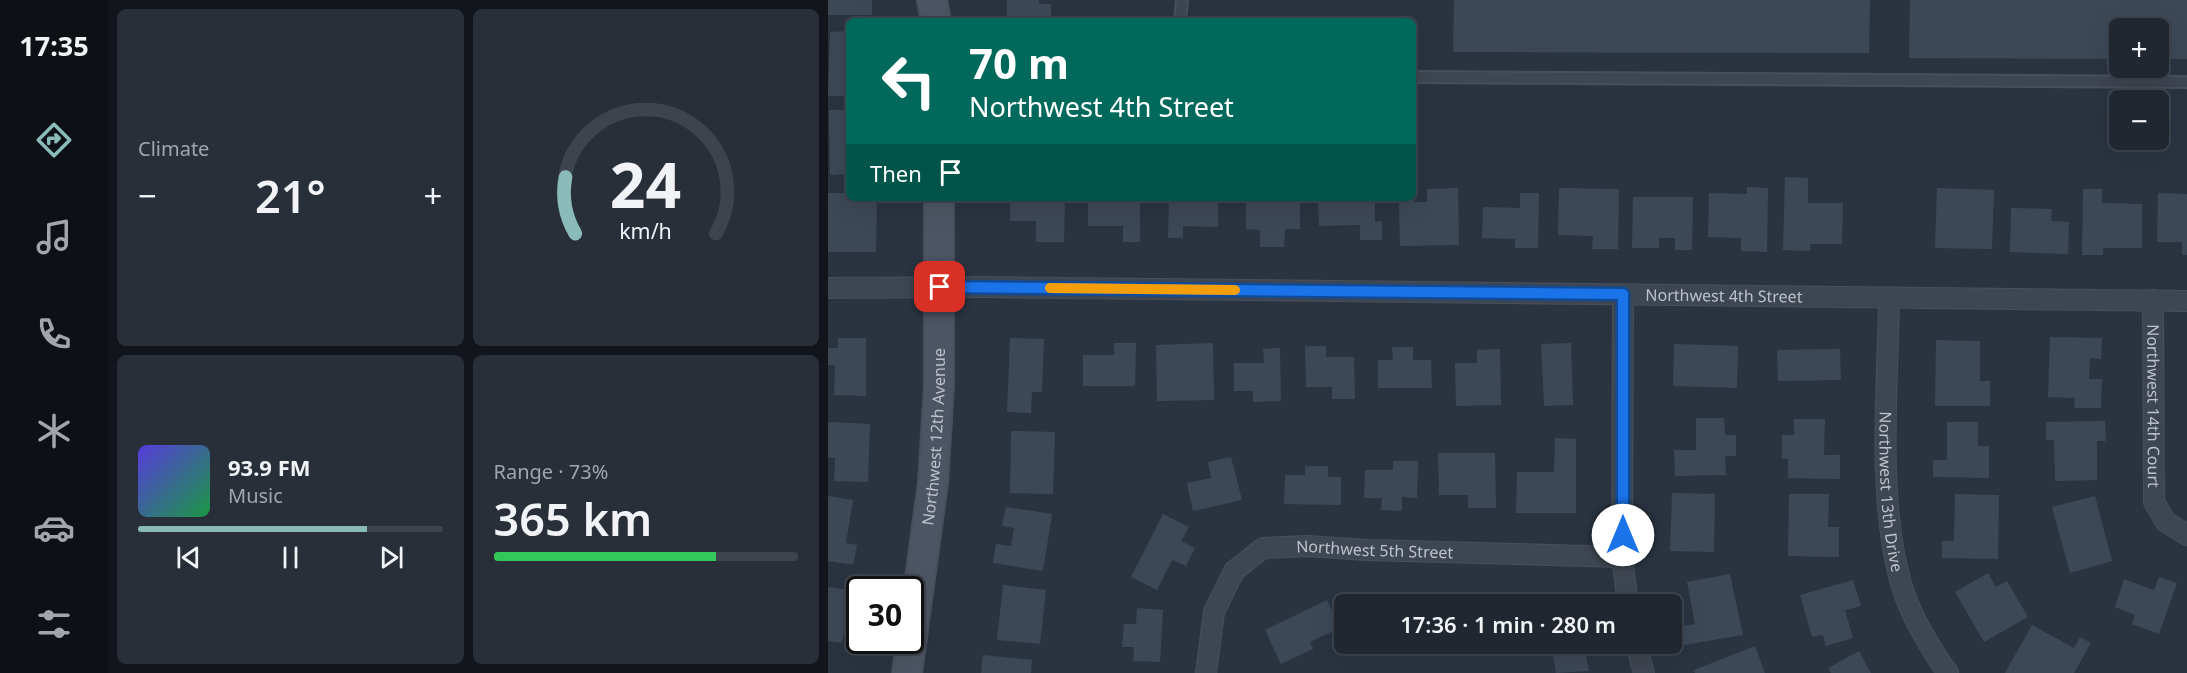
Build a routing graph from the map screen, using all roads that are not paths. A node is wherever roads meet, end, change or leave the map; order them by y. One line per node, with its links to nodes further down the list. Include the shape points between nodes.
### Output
1 (932, 0): 4 (street)
2 (942, 0): 5 (street)
3 (1182, 0): 6 (lane)
4 (936, 18)
5 (938, 18)
6 (1180, 18)
7 (1416, 76): 8 (lane)
8 (2187, 82)
9 (939, 201): 10 (street, Northwest 12th Avenue)
10 (940, 287): 11 (street, Northwest 4th Street); 12 (street, Northwest 4th Street); 21 (street, Northwest 12th Avenue, via 933,483)
11 (828, 288)
12 (1623, 294): 13 (street, Northwest 4th Street); 17 (street)
13 (1888, 297): 14 (street, Northwest 4th Street); 23 (street, Northwest 13th Drive, via 1887,504 1892,543 1908,600 1924,636)
14 (2153, 300): 15 (street, Northwest 4th Street); 16 (street, Northwest 14th Court, via 2154,502 2166,522)
15 (2187, 301)
16 (2187, 535)
17 (1622, 557): 18 (street); 20 (street, Northwest 5th Street, via 1307,546 1263,548 1234,571 1214,612)
18 (1627, 594)
19 (1639, 654): 22 (street)
20 (1207, 668)
21 (907, 673)
22 (1644, 673)
23 (1948, 673)

